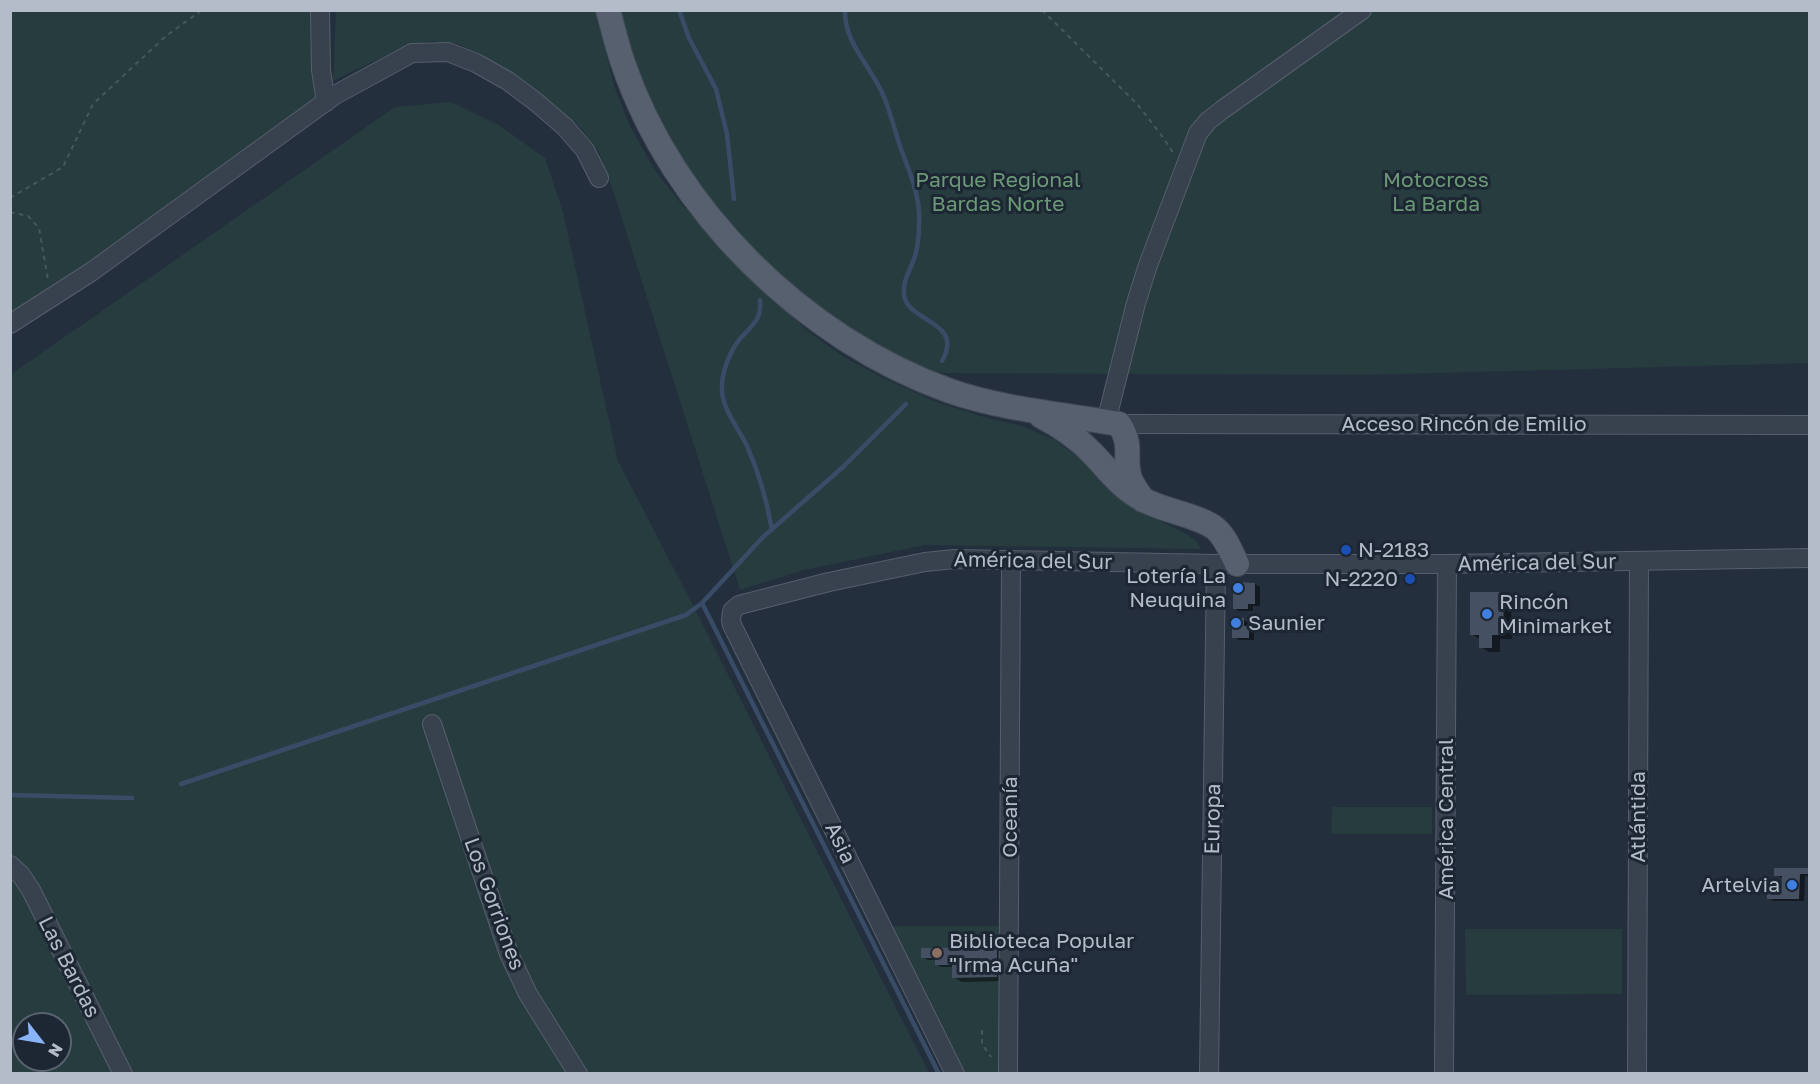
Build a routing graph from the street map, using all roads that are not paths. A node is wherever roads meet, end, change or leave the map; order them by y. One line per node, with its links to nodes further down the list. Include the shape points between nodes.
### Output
1 (320, 10): 4 (street)
2 (608, 10): 7 (main road, Acceso Rincón de Emilio, via 633,90 675,168 710,218 775,286 830,329 897,368 951,391)
3 (1362, 10): 8 (street, via 1222,110 1193,142 1136,303)
4 (326, 102): 5 (street, via 412,53 448,52 508,81 536,102 585,150); 6 (street, via 91,272)
5 (599, 178)
6 (10, 324)
7 (1031, 411): 8 (main road, Acceso Rincón de Emilio); 10 (main road, Acceso Rincón de Emilio, via 1080,442 1122,486)
8 (1112, 423): 9 (street, Acceso Rincón de Emilio); 10 (main road, via 1127,439 1129,476)
9 (1809, 425)
10 (1143, 500): 14 (main road, Acceso Rincón de Emilio, via 1216,529 1227,543)
11 (1809, 558): 13 (street, América del Sur)
12 (1011, 560): 14 (street, América del Sur); 16 (street, América del Sur, via 925,562 803,587 743,603); 22 (street, Oceanía)
13 (1639, 561): 15 (street, América del Sur); 25 (street, Atlántida)
14 (1226, 564): 15 (street, América del Sur); 23 (street, Europa)
15 (1447, 564): 24 (street, América Central)
16 (732, 611): 21 (street, Asia, via 732,625)
17 (432, 724): 20 (street, Los Gorriones, via 509,954 528,994)
18 (10, 865): 19 (street, Las Bardas, via 31,890)
19 (123, 1074)
20 (578, 1074)
21 (955, 1074)
22 (1008, 1074)
23 (1209, 1074)
24 (1444, 1074)
25 (1637, 1074)

